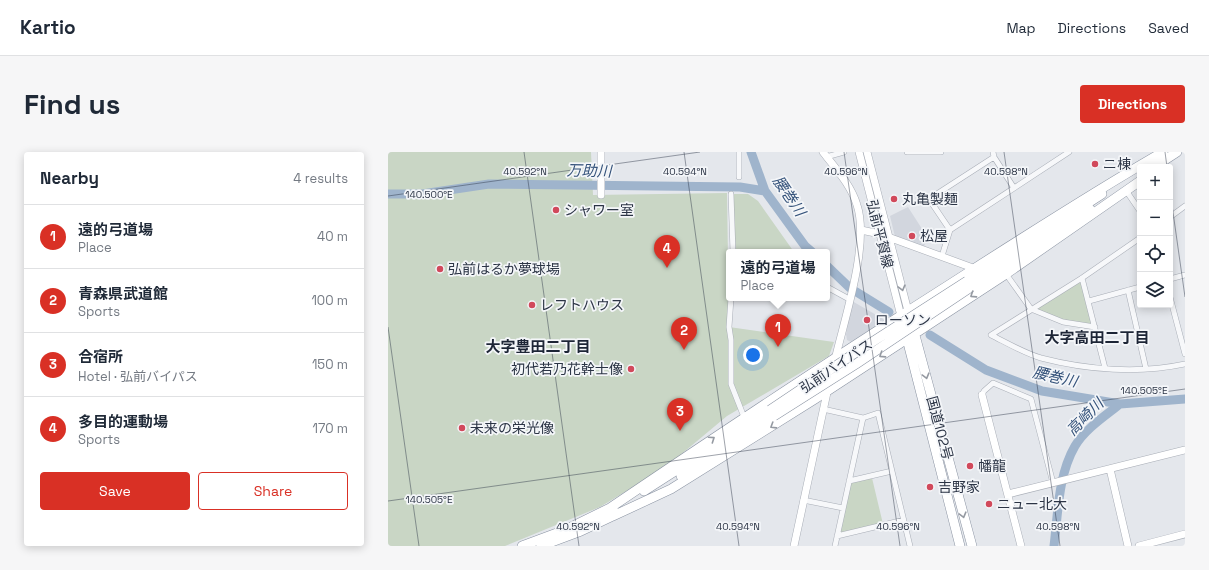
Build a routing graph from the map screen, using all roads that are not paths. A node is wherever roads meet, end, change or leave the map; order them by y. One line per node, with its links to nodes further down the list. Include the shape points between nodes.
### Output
1 (601, 152): 21 (street)
2 (739, 152): 17 (street)
3 (844, 152): 11 (street)
4 (860, 152): 29 (street, 弘前平賀線)
5 (868, 152): 30 (street, 弘前平賀線)
6 (907, 152): 7 (street)
7 (941, 152)
8 (1069, 152): 20 (street)
9 (1164, 152): 13 (highway, 弘前バイパス); 34 (highway, via 1096,190)
10 (1178, 152): 14 (highway); 15 (highway)
11 (824, 154): 27 (street, via 854,196)
12 (993, 155): 20 (street); 28 (street, via 929,199)
13 (1147, 164)
14 (1159, 164)
15 (1162, 164)
16 (1137, 171): 39 (highway, 弘前バイパス)
17 (739, 178)
18 (1137, 178): 39 (highway, 弘前バイパス)
19 (1137, 184): 22 (highway)
20 (1014, 188): 28 (street)
21 (601, 192)
22 (1127, 192): 25 (street); 35 (highway)
23 (731, 194): 32 (street)
24 (1185, 206): 26 (street)
25 (1137, 207)
26 (1173, 215)
27 (861, 230): 29 (street); 43 (street)
28 (950, 230): 33 (street)
29 (880, 234): 30 (street); 48 (street, 弘前平賀線)
30 (889, 237): 33 (street); 48 (street, 弘前平賀線, one-way to 48)
31 (1137, 240): 37 (street)
32 (733, 249)
33 (942, 256): 34 (street)
34 (973, 268): 48 (highway)
35 (1006, 274): 47 (street); 50 (highway, one-way to 50)
36 (1185, 275): 38 (street)
37 (1082, 278): 45 (street); 47 (street)
38 (1173, 278)
39 (969, 284): 69 (highway, 弘前バイパス, bridge, via 852,355 772,413)
40 (830, 287): 43 (street)
41 (1137, 288): 42 (street)
42 (1128, 290): 45 (street); 55 (street)
43 (850, 297): 52 (street)
44 (731, 301): 59 (street, via 731,384)
45 (1089, 301): 49 (street)
46 (1173, 308): 51 (street)
47 (1031, 309): 49 (street, via 1063,322); 54 (street, via 991,335 1040,358 1089,368)
48 (904, 313): 50 (highway, 国道102号); 52 (highway)
49 (1095, 326): 54 (street)
50 (911, 336): 56 (highway, one-way to 56); 78 (highway, 国道102号); 79 (highway, 国道102号, one-way to 79)
51 (1185, 354)
52 (835, 358): 56 (street); 59 (highway)
53 (1185, 364): 55 (street)
54 (1105, 368): 55 (street)
55 (1146, 369)
56 (827, 392): 58 (street); 69 (highway, one-way to 69, via 671,489)
57 (982, 395): 65 (street, via 994,383 1031,399); 66 (street)
58 (823, 410): 60 (street); 67 (street)
59 (744, 417): 69 (highway, one-way to 59)
60 (862, 418): 63 (street, via 878,413); 64 (street)
61 (1185, 450): 62 (street)
62 (1110, 469): 65 (street); 81 (street)
63 (892, 471): 64 (street); 70 (street)
64 (849, 481): 68 (street)
65 (1055, 483): 66 (street)
66 (1008, 494): 80 (street)
67 (803, 500): 68 (street); 75 (street)
68 (843, 508): 72 (street)
69 (611, 512): 73 (highway, 弘前バイパス); 74 (highway, 弘前バイパス, via 581,531)
70 (904, 520): 72 (street); 77 (street)
71 (1185, 534): 82 (street)
72 (837, 536): 76 (street)
73 (522, 546)
74 (541, 546)
75 (794, 546)
76 (835, 546)
77 (910, 546)
78 (960, 546)
79 (972, 546)
80 (1021, 546)
81 (1128, 546)
82 (1139, 546)

